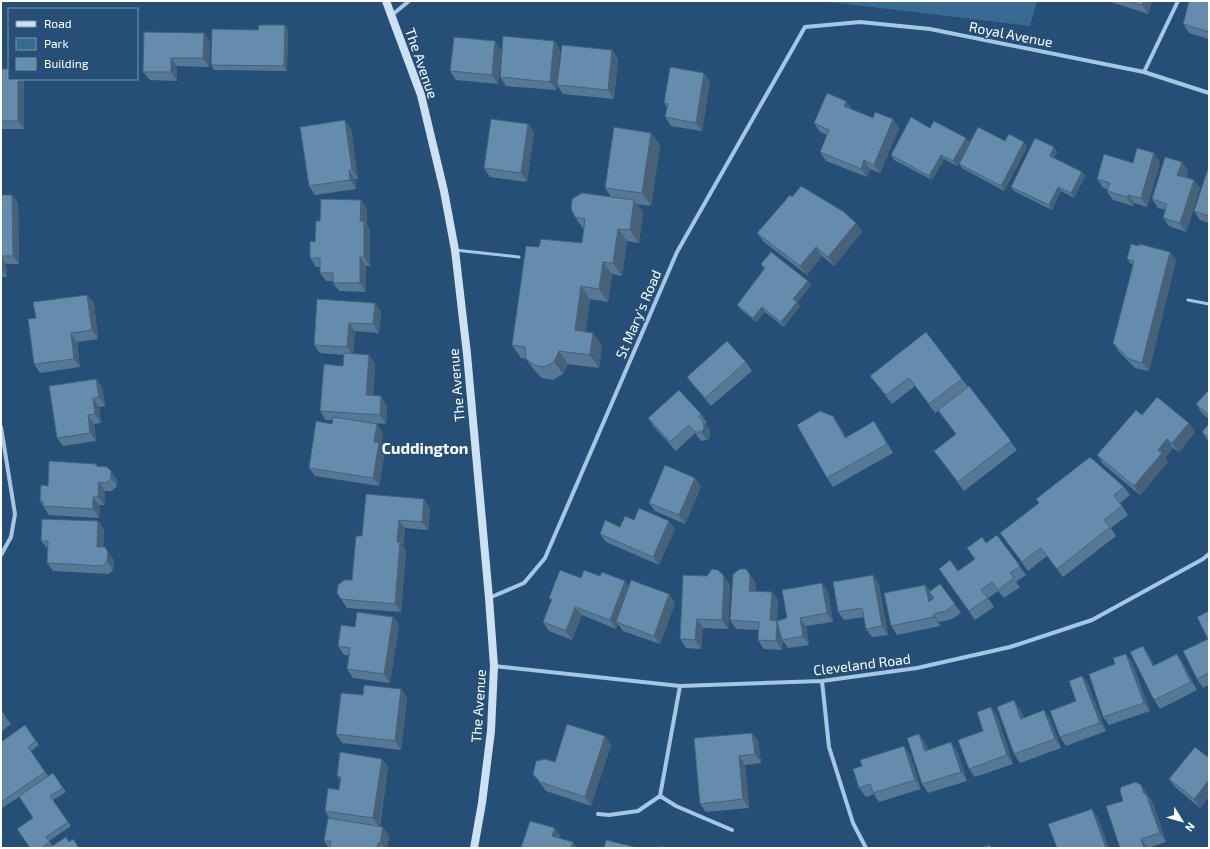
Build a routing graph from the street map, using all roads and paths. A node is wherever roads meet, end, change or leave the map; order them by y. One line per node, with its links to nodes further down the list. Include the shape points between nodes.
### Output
1 (386, 1): 4 (street, The Avenue)
2 (409, 1): 4 (street)
3 (1178, 1): 6 (street)
4 (392, 15): 8 (street, The Avenue, via 421,95)
5 (805, 27): 6 (street, Royal Avenue, via 860,22 930,28); 15 (street, St Mary's Road, via 677,252 545,558 524,582)
6 (1144, 72): 7 (street, Royal Avenue)
7 (1209, 93)
8 (456, 250): 9 (lane); 15 (street, The Avenue)
9 (519, 257)
10 (1188, 300): 11 (lane)
11 (1209, 304)
12 (1, 427): 13 (street, via 15,514 11,537)
13 (1, 554)
14 (1209, 554): 17 (street, Cleveland Road, via 1092,620 1010,647 917,668)
15 (489, 598): 16 (street, The Avenue)
16 (494, 666): 18 (street, Cleveland Road); 22 (street, The Avenue, via 491,731)
17 (822, 681): 18 (street, Cleveland Road); 23 (street, via 829,747 853,824)
18 (680, 686): 19 (street)
19 (660, 796): 20 (street, via 638,812); 21 (street, via 676,806)
20 (598, 814)
21 (732, 830)
22 (474, 848)
23 (866, 848)

